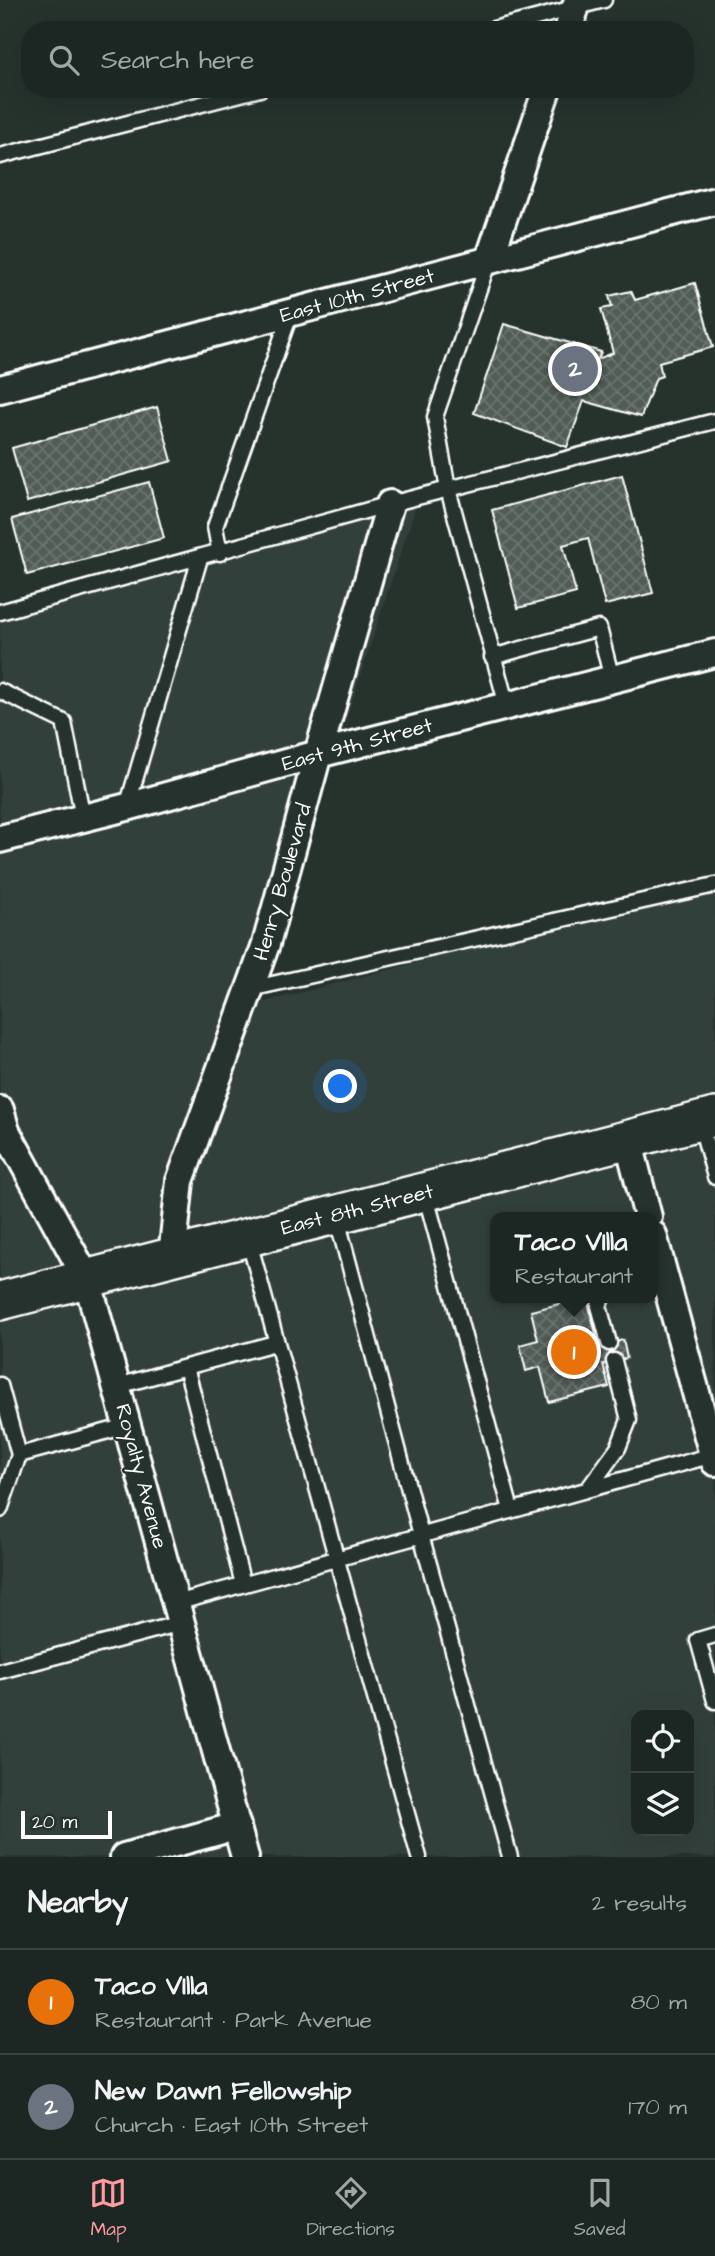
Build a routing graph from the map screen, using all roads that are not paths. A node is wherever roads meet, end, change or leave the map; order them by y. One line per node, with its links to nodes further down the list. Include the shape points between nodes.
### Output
1 (604, 0): 2 (lane)
2 (573, 12): 3 (lane)
3 (532, 21)
4 (225, 98): 6 (lane)
5 (544, 98): 8 (street)
6 (0, 156)
7 (715, 201): 8 (street, East 10th Street)
8 (489, 260): 9 (street, East 10th Street); 12 (lane, via 435,417)
9 (291, 312): 10 (street, East 10th Street); 14 (lane, via 215,527)
10 (0, 389)
11 (715, 422): 12 (lane)
12 (449, 489): 13 (lane); 18 (lane)
13 (390, 504): 14 (lane); 22 (street, Henry Boulevard)
14 (220, 553): 15 (lane)
15 (200, 558): 16 (lane); 23 (lane)
16 (0, 612)
17 (715, 653): 19 (street, East 9th Street)
18 (492, 657): 19 (lane, via 599,628); 21 (lane)
19 (612, 680): 21 (street, East 9th Street)
20 (0, 691): 24 (lane, via 64,722)
21 (507, 706): 22 (street, East 9th Street)
22 (317, 754): 23 (street, East 9th Street); 27 (street, Henry Boulevard)
23 (127, 807): 24 (street, East 9th Street)
24 (83, 818): 25 (street, East 9th Street)
25 (0, 839)
26 (715, 885): 27 (lane)
27 (250, 989): 36 (street, Henry Boulevard, via 180,1181)
28 (0, 1110): 38 (street, Royalty Avenue, via 6,1131)
29 (707, 1119): 30 (main road, East 8th Street); 31 (lane)
30 (628, 1139): 32 (main road, East 8th Street); 33 (street)
31 (715, 1177)
32 (424, 1191): 34 (main road, East 8th Street); 53 (lane)
33 (647, 1212)
34 (336, 1214): 35 (main road, East 8th Street); 54 (lane)
35 (247, 1237): 36 (main road, East 8th Street); 41 (lane)
36 (172, 1257): 38 (main road, East 8th Street)
37 (658, 1272): 47 (street)
38 (88, 1279): 39 (main road, East 8th Street); 46 (street, Royalty Avenue)
39 (0, 1301)
40 (600, 1303): 42 (lane)
41 (275, 1343): 44 (lane); 55 (lane)
42 (609, 1343)
43 (614, 1362): 51 (lane, via 629,1420 618,1448)
44 (186, 1367): 46 (lane); 56 (lane)
45 (0, 1385): 49 (lane)
46 (118, 1386): 48 (street, Royalty Avenue)
47 (709, 1419): 50 (street)
48 (128, 1426): 49 (lane); 57 (street, Royalty Avenue)
49 (19, 1455): 52 (lane)
50 (714, 1458): 51 (lane)
51 (588, 1489): 53 (lane)
52 (0, 1510)
53 (510, 1510): 54 (lane)
54 (421, 1535): 55 (lane); 65 (lane)
55 (336, 1559): 56 (lane); 64 (lane)
56 (243, 1584): 57 (lane)
57 (178, 1613): 59 (lane); 61 (street, Royalty Avenue)
58 (715, 1635): 60 (lane, via 698,1640)
59 (0, 1671)
60 (715, 1701)
61 (237, 1826): 62 (street); 63 (street, Royalty Avenue)
62 (124, 1857)
63 (245, 1857)
64 (419, 1857)
65 (510, 1857)

